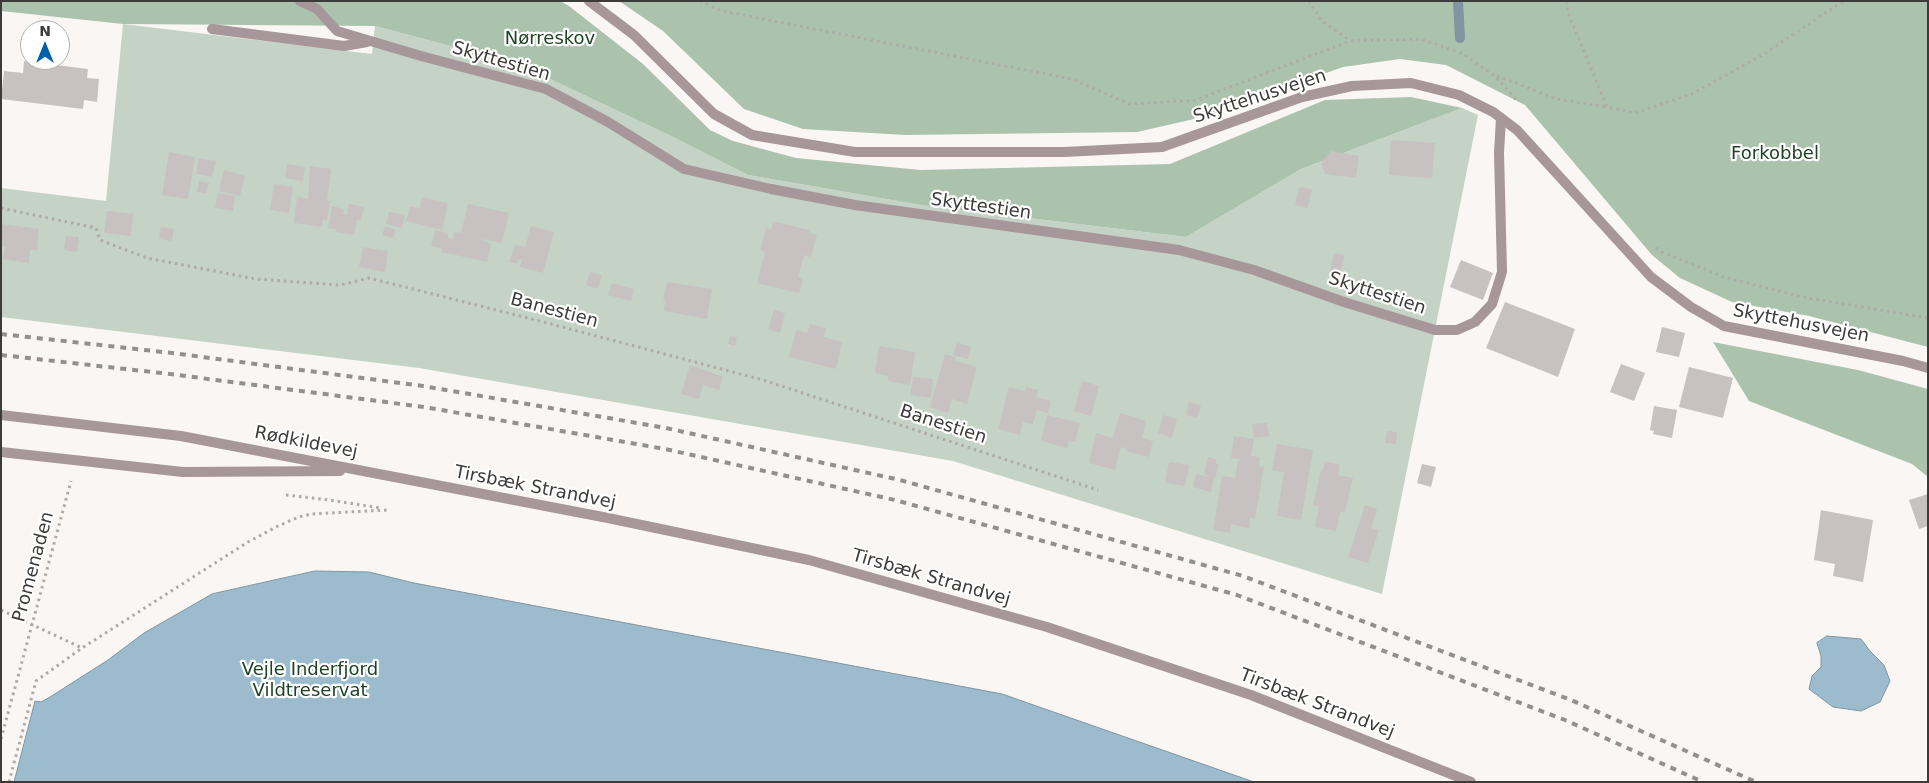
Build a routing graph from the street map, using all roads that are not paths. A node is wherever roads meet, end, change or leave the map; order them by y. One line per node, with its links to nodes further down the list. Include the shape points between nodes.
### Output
1 (300, 1): 4 (street, Skyttestien, via 317,9 337,31)
2 (589, 1): 5 (street, Skyttehusvejen, via 634,35 714,114 752,135 855,152 1064,152 1162,147 1302,97 1352,86 1411,83 1459,95)
3 (212, 29): 4 (street, via 344,46)
4 (370, 41): 5 (street, Skyttestien, via 546,89 608,122 684,169 771,190 855,205 1179,250 1254,270 1435,330 1457,330 1475,322 1492,304 1502,272)
5 (1501, 118): 6 (street, Skyttehusvejen, via 1516,130 1652,277 1691,307 1724,326)
6 (1928, 368)
7 (1, 415): 9 (street, Rødkildevej, via 181,436)
8 (1, 452): 9 (street, Rødkildevej, via 183,472)
9 (363, 471): 10 (street, Tirsbæk Strandvej, via 608,518 828,566 1046,627 1251,695)
10 (1471, 782)

